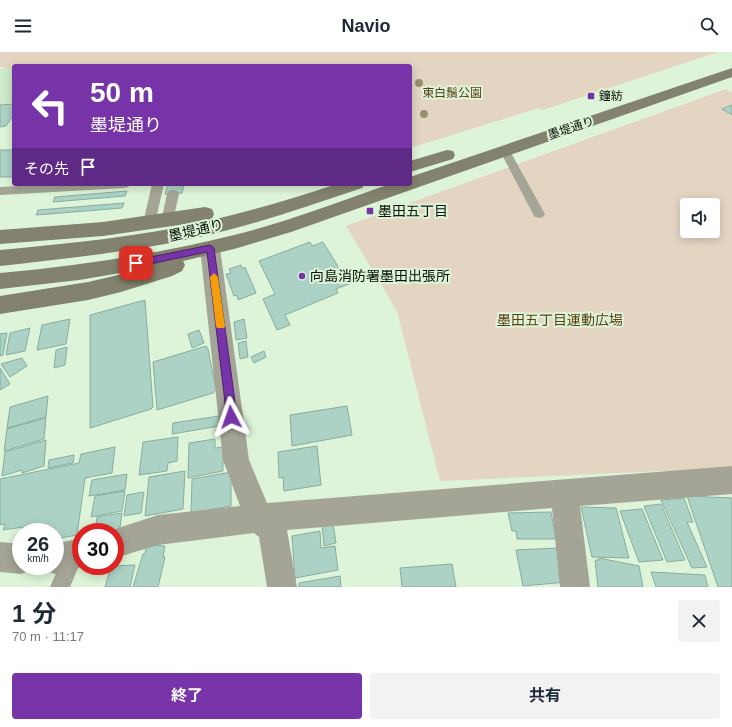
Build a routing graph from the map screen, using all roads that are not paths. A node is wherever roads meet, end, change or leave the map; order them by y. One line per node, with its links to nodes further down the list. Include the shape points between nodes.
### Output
1 (732, 59): 3 (main road, 墨堤通り)
2 (732, 72): 5 (main road, 墨堤通り)
3 (506, 135)
4 (461, 150): 6 (main road)
5 (505, 151): 7 (main road, 墨堤通り); 16 (lane)
6 (412, 166)
7 (412, 183)
8 (89, 186): 13 (lane)
9 (158, 186): 17 (lane)
10 (344, 186): 12 (main road, 墨堤通り)
11 (403, 186): 19 (main road, 墨堤通り, via 287,226)
12 (333, 188): 15 (main road, 墨堤通り)
13 (0, 191)
14 (173, 194): 17 (lane)
15 (317, 197): 17 (main road, 墨堤通り); 20 (main road, 墨堤通り, via 208,228 153,239 90,249)
16 (539, 214)
17 (158, 222): 18 (main road, 墨堤通り, via 77,232)
18 (0, 237)
19 (210, 248): 21 (main road, 墨堤通り, via 100,270); 22 (main road, 墨堤通り, via 159,274 123,284); 25 (street, via 236,460)
20 (0, 258)
21 (0, 281)
22 (0, 305)
23 (732, 480): 24 (street)
24 (565, 494): 25 (street); 32 (street)
25 (259, 518): 26 (street, via 158,530); 31 (street, via 272,530)
26 (124, 540)
27 (70, 556): 30 (lane)
28 (0, 557): 29 (street)
29 (12, 558)
30 (60, 587)
31 (282, 587)
32 (575, 587)

